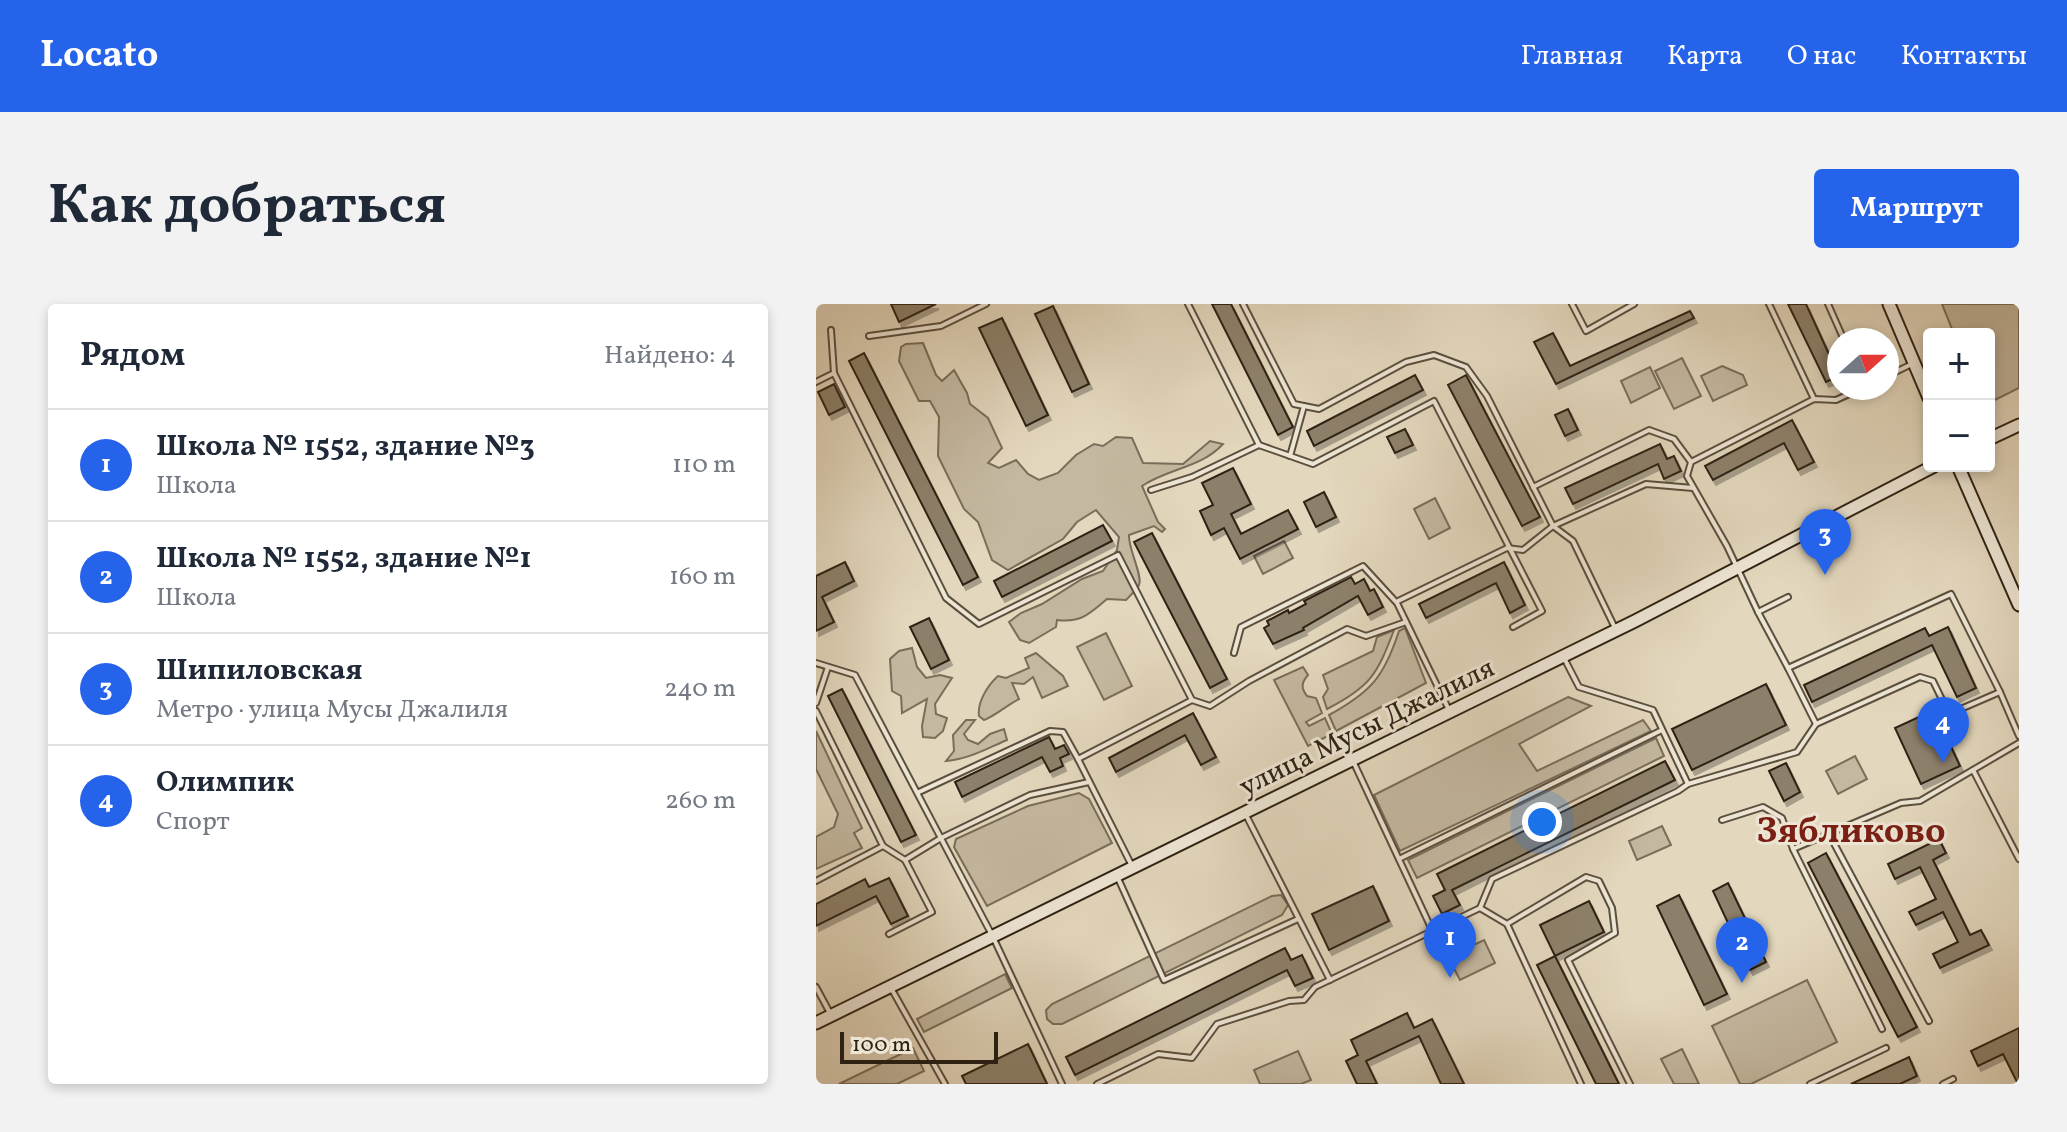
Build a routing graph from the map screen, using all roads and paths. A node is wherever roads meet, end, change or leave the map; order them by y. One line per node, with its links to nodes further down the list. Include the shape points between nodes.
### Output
1 (986, 304): 11 (lane, via 941,326)
2 (1188, 304): 22 (lane)
3 (1243, 304): 19 (lane, via 1294,404)
4 (1572, 304): 5 (lane, via 1586,331)
5 (1634, 304)
6 (1769, 304): 17 (lane)
7 (1828, 304): 9 (lane)
8 (1889, 304): 12 (main road)
9 (1839, 328)
10 (831, 330): 14 (lane)
11 (869, 336)
12 (1914, 363): 13 (lane); 16 (main road)
13 (1899, 370)
14 (834, 373): 15 (lane); 46 (lane, via 948,602 979,624 1118,555)
15 (816, 382)
16 (1923, 384)
17 (1814, 399): 18 (lane); 24 (lane)
18 (1827, 400)
19 (1304, 406): 23 (lane); 27 (lane, via 1319,409 1406,362 1434,355 1466,367 1487,396)
20 (2019, 425): 21 (main road)
21 (1995, 436)
22 (1259, 445): 23 (lane); 29 (lane)
23 (1290, 456): 31 (lane, via 1313,464 1434,401)
24 (1691, 462): 27 (lane, via 1674,439 1649,430); 28 (lane, via 1687,476)
25 (1923, 472): 32 (main road, улица Мусы Джалиля)
26 (1961, 472): 35 (main road)
27 (1533, 487): 30 (lane)
28 (1693, 488): 30 (lane, via 1646,484); 32 (lane)
29 (1151, 490)
30 (1553, 526): 31 (lane, via 1523,550); 39 (lane, via 1573,541)
31 (1507, 548): 34 (lane); 38 (lane, via 1542,611)
32 (1739, 569): 36 (lane); 39 (main road, улица Мусы Джалиля)
33 (1788, 597): 36 (lane)
34 (1396, 602): 37 (lane); 40 (lane, via 1363,566 1241,627)
35 (2019, 605)
36 (1758, 612): 44 (lane)
37 (1406, 622): 46 (lane, via 1366,636 1347,629 1210,706); 49 (lane)
38 (1513, 627)
39 (1616, 630): 41 (main road, улица Мусы Джалиля)
40 (1234, 653)
41 (1563, 655): 49 (main road, улица Мусы Джалиля); 51 (lane, via 1579,687 1653,710)
42 (816, 663): 43 (lane)
43 (828, 667): 47 (lane); 59 (lane, via 855,675)
44 (1788, 668): 45 (lane, via 1951,594); 50 (lane)
45 (2000, 692): 50 (lane, via 1949,714 1933,681 1920,677); 52 (lane)
46 (1192, 700): 54 (lane)
47 (816, 703)
48 (816, 711): 64 (lane)
49 (1450, 712): 55 (main road, улица Мусы Джалиля)
50 (1816, 724): 58 (lane, via 1797,752)
51 (1662, 730): 58 (lane); 66 (lane)
52 (2019, 736)
53 (2019, 743): 56 (lane)
54 (1078, 759): 57 (lane); 59 (lane, via 1063,732 1050,731)
55 (1352, 759): 60 (main road, улица Мусы Джалиля); 66 (lane)
56 (1973, 770): 62 (lane, via 1920,801 1901,803); 67 (lane)
57 (1089, 782): 63 (lane, via 1030,795); 69 (lane)
58 (1688, 784): 72 (lane, via 1492,879)
59 (919, 792): 63 (lane)
60 (1245, 812): 69 (main road, улица Мусы Джалиля); 73 (lane)
61 (1722, 820): 65 (lane, via 1763,807 1782,818)
62 (1829, 834): 65 (lane); 82 (lane)
63 (941, 838): 68 (lane); 77 (lane)
64 (883, 846): 68 (lane); 71 (lane)
65 (1793, 849): 84 (lane)
66 (1399, 859): 75 (lane)
67 (2019, 859)
68 (905, 860): 76 (lane, via 932,912)
69 (1132, 867): 70 (main road, улица Мусы Джалиля)
70 (1116, 875): 73 (lane, via 1164,980); 77 (main road, улица Мусы Джалиля)
71 (816, 881)
72 (1480, 908): 74 (lane); 75 (lane)
73 (1298, 919): 78 (lane)
74 (1507, 924): 90 (lane); 91 (lane, via 1586,877 1599,881 1612,908 1615,933 1568,960)
75 (1433, 932): 78 (lane)
76 (889, 934)
77 (993, 937): 80 (main road, улица Мусы Джалиля); 88 (lane)
78 (1330, 980): 89 (lane, via 1304,1000 1217,1024 1192,1058 1158,1054)
79 (816, 987): 81 (lane)
80 (890, 987): 81 (main road, улица Мусы Джалиля); 87 (lane)
81 (831, 1016): 83 (main road, улица Мусы Джалиля)
82 (1929, 1021)
83 (816, 1023)
84 (1882, 1029)
85 (1886, 1048): 92 (lane)
86 (1953, 1079): 93 (lane)
87 (945, 1084)
88 (1062, 1084)
89 (1097, 1084)
90 (1581, 1084)
91 (1630, 1084)
92 (1810, 1084)
93 (1943, 1084)

